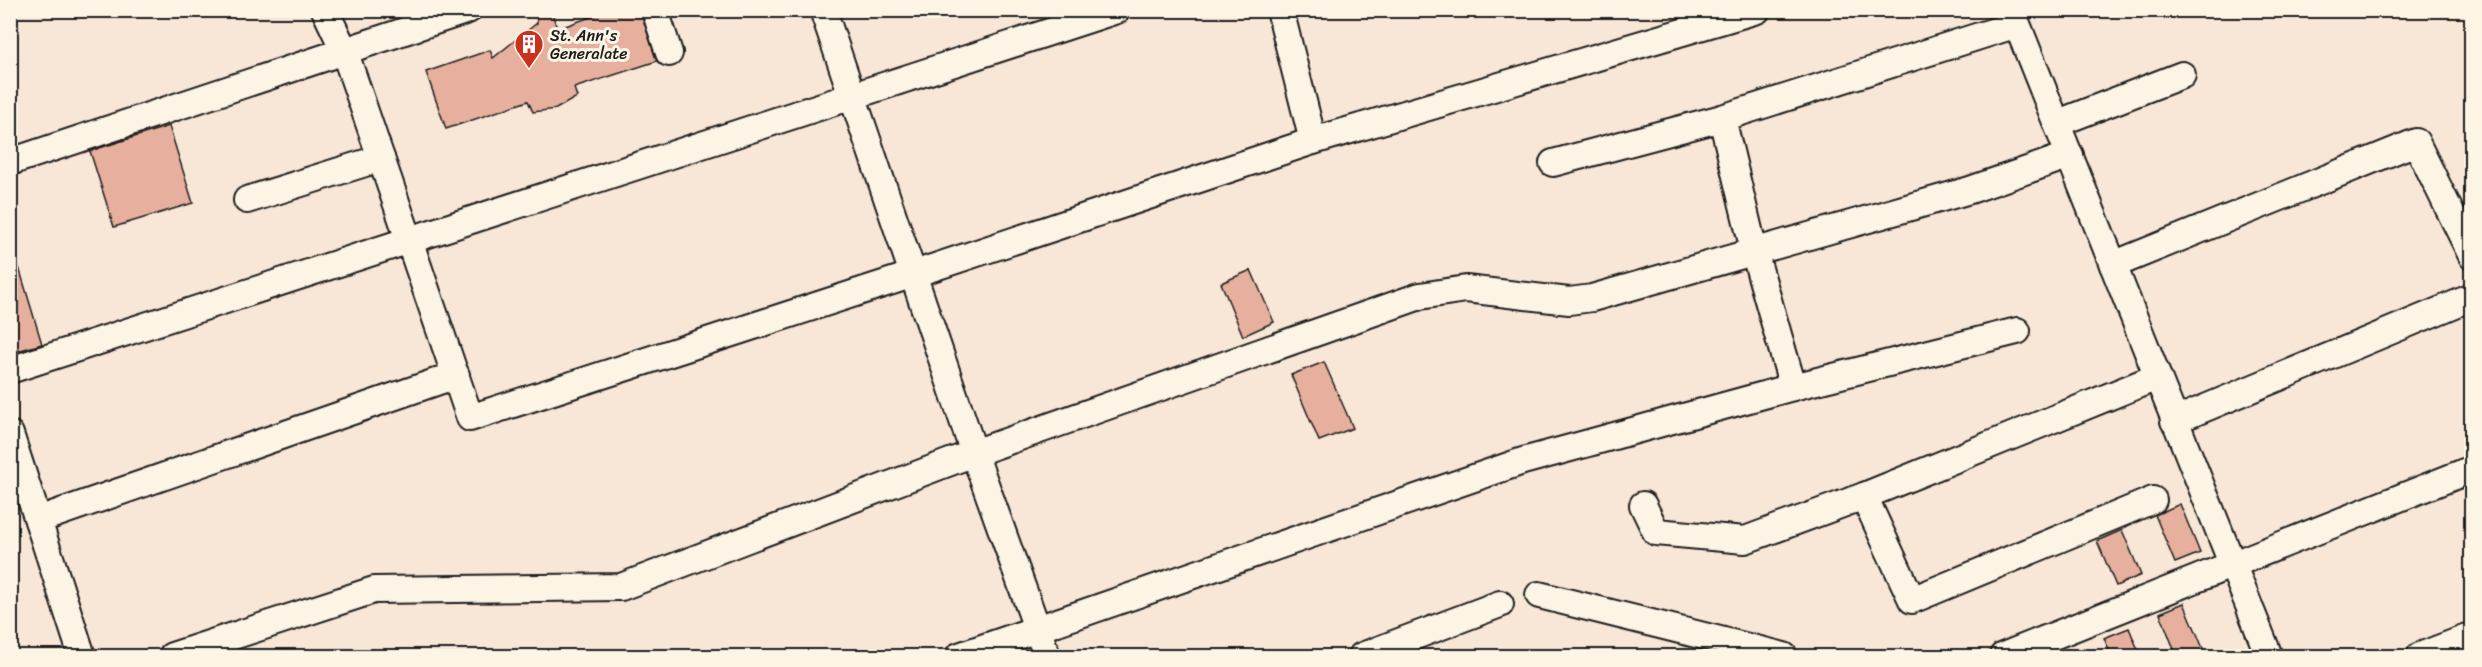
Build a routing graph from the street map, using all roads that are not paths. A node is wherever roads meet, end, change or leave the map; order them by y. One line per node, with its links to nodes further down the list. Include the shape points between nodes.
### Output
1 (325, 10): 8 (street)
2 (468, 10): 8 (street)
3 (655, 10): 9 (street)
4 (823, 10): 11 (street)
5 (1117, 10): 11 (street)
6 (1280, 10): 14 (street)
7 (1757, 10): 14 (street)
8 (344, 50): 16 (street); 17 (street)
9 (669, 53)
10 (2182, 75): 13 (street)
11 (852, 95): 20 (street); 24 (street)
12 (1722, 118): 13 (street, via 2017,24); 18 (street); 21 (street)
13 (2058, 123): 15 (street)
14 (1313, 141): 24 (street)
15 (2070, 155): 21 (street, via 1970,190); 23 (street)
16 (381, 158): 19 (street); 20 (street)
17 (10, 162)
18 (1553, 163)
19 (247, 201)
20 (409, 240): 27 (street); 28 (street)
21 (1754, 251): 30 (street); 33 (street, via 1592,298 1569,301 1466,289 1420,296)
22 (2472, 256): 23 (street, via 2416,142)
23 (2113, 265): 29 (street)
24 (914, 274): 28 (street, via 470,418); 33 (street)
25 (2472, 297): 31 (street)
26 (2017, 331): 30 (street)
27 (10, 370)
28 (456, 375): 39 (street)
29 (2157, 377): 31 (street); 36 (street)
30 (1793, 387): 43 (street, via 1523,461)
31 (2174, 421): 40 (street)
32 (10, 434): 35 (street)
33 (974, 453): 43 (street); 46 (street, via 621,587 374,590)
34 (2472, 469): 40 (street)
35 (19, 489): 39 (street)
36 (1864, 496): 37 (street, via 1912,600); 38 (street, via 1745,540 1656,532)
37 (2153, 500)
38 (1643, 505)
39 (38, 520): 45 (street)
40 (2231, 567): 51 (street); 52 (street)
41 (1539, 595): 50 (street)
42 (1500, 604): 49 (street)
43 (1036, 628): 47 (street); 48 (street)
44 (2472, 636): 53 (street)
45 (82, 657)
46 (172, 657)
47 (959, 657)
48 (1047, 657)
49 (1362, 657)
50 (1784, 657)
51 (2002, 657)
52 (2269, 657)
53 (2420, 657)

